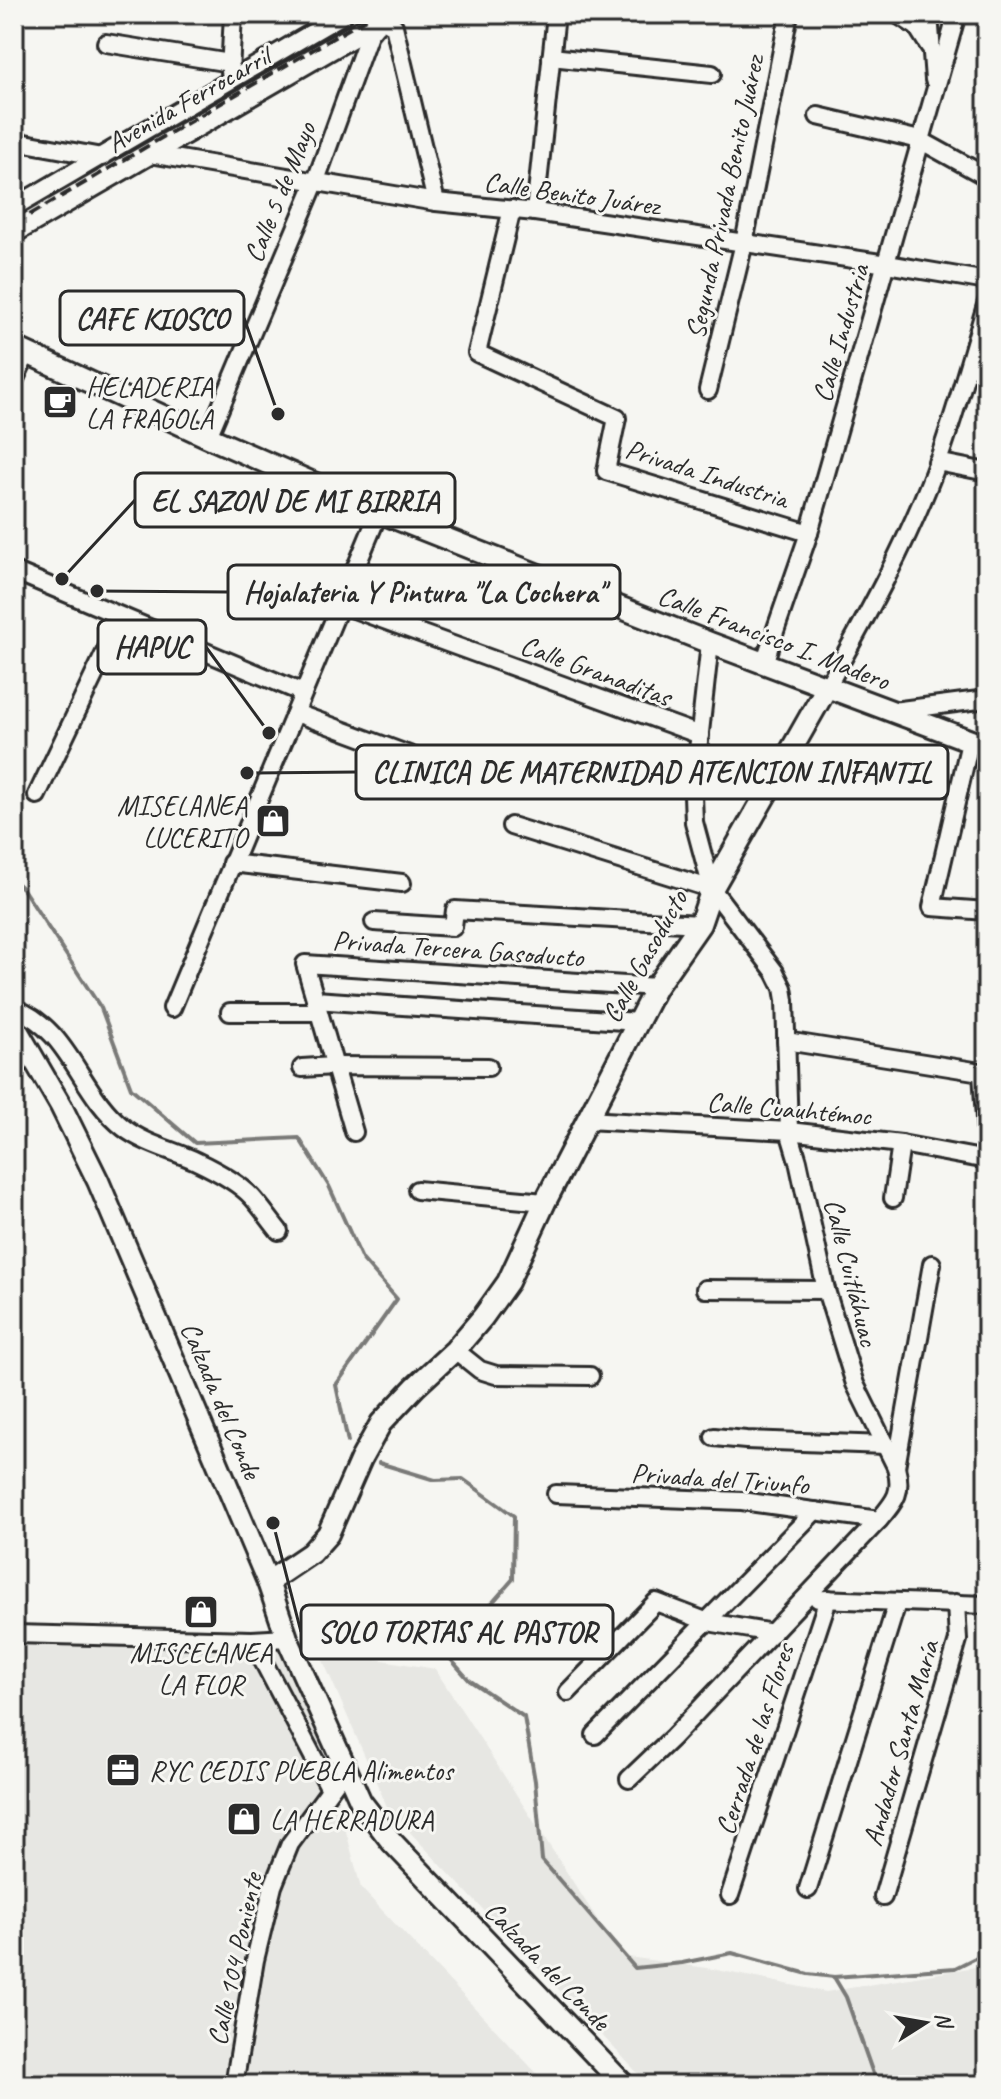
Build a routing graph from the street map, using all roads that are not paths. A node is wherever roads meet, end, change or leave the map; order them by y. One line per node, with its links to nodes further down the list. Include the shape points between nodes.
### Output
1 (233, 14): 12 (street)
2 (344, 14): 14 (street)
3 (556, 14): 11 (street)
4 (789, 14): 28 (street, Segunda Privada Benito Juárez)
5 (897, 14): 10 (street, via 917,27)
6 (929, 14): 10 (street)
7 (957, 14): 15 (street, Calle Industria)
8 (385, 16): 19 (street, Avenida Ferrocarril); 22 (street, Calle 5 de Mayo, via 369,34); 23 (street, via 394,26)
9 (106, 43): 12 (street)
10 (931, 48): 15 (street)
11 (551, 57): 13 (street); 26 (street)
12 (230, 63): 14 (street)
13 (712, 74)
14 (230, 81): 20 (street)
15 (935, 90): 17 (street, Calle Industria)
16 (818, 116): 17 (street)
17 (920, 140): 21 (street); 29 (street, Calle Industria)
18 (14, 141): 20 (street)
19 (150, 154): 22 (street, Calle Benito Juárez); 27 (street, Avenida Ferrocarril)
20 (102, 157): 24 (street)
21 (987, 177)
22 (315, 183): 23 (street, Calle Benito Juárez); 35 (street, Calle 5 de Mayo)
23 (436, 202): 25 (street, Calle Benito Juárez)
24 (14, 207)
25 (512, 209): 26 (street, Calle Benito Juárez); 39 (street, Privada Industria, via 477,353 617,418 606,471)
26 (535, 212): 28 (street, Calle Benito Juárez)
27 (14, 232)
28 (744, 243): 29 (street, Calle Benito Juárez); 34 (street, Segunda Privada Benito Juárez)
29 (887, 264): 30 (street, Calle Benito Juárez); 39 (street, Calle Industria)
30 (987, 281)
31 (987, 302): 36 (street, Calle Gasoducto)
32 (20, 350): 33 (street); 35 (street, Calle Francisco I. Madero)
33 (14, 381)
34 (708, 390)
35 (208, 437): 38 (street, Calle Francisco I. Madero)
36 (937, 462): 37 (street); 45 (street, Calle Gasoducto, via 900,550)
37 (987, 472)
38 (379, 512): 41 (street); 43 (street, Calle Francisco I. Madero)
39 (809, 533): 44 (street, Calle Industria)
40 (14, 571): 42 (street)
41 (340, 604): 46 (street); 50 (street, Calle Granaditas)
42 (122, 617): 46 (street); 53 (street)
43 (710, 643): 44 (street, Calle Francisco I. Madero); 50 (street)
44 (764, 663): 45 (street, Calle Francisco I. Madero)
45 (827, 687): 48 (street, Calle Francisco I. Madero); 57 (street, Calle Gasoducto)
46 (303, 693): 49 (street)
47 (987, 699): 48 (street)
48 (889, 712): 51 (street, Calle Francisco I. Madero)
49 (296, 713): 52 (street); 55 (street)
50 (700, 735): 57 (street, via 694,822)
51 (978, 744): 58 (street, via 932,907)
52 (439, 766)
53 (37, 795)
54 (511, 826): 57 (street)
55 (231, 863): 56 (street); 64 (street)
56 (402, 883)
57 (712, 889): 60 (street, Calle Gasoducto); 68 (street, Calle Cuitláhuac, via 783,988)
58 (987, 911)
59 (374, 922): 60 (street, via 453,927 455,910)
60 (700, 924): 61 (street, Calle Gasoducto)
61 (656, 987): 62 (street, Privada Tercera Gasoducto, via 305,964); 66 (street, Calle Gasoducto)
62 (317, 1006): 65 (street); 66 (street); 69 (street)
63 (14, 1008): 82 (street, via 60,1041 123,1127 219,1173 250,1195)
64 (172, 1008)
65 (230, 1012)
66 (638, 1022): 73 (street, Calle Gasoducto)
67 (14, 1025): 94 (street, Calzada del Conde, via 98,1181)
68 (786, 1041): 72 (street); 74 (street, Calle Cuitláhuac)
69 (334, 1066): 70 (street); 71 (street); 75 (street)
70 (488, 1067)
71 (302, 1068)
72 (985, 1072): 77 (street)
73 (586, 1120): 74 (street, Calle Cuauhtémoc); 81 (street, Calle Gasoducto)
74 (789, 1131): 76 (street, Calle Cuauhtémoc); 85 (street, Calle Cuitláhuac)
75 (354, 1132)
76 (901, 1144): 78 (street, Calle Cuauhtémoc); 80 (street)
77 (987, 1151)
78 (987, 1160)
79 (417, 1190): 81 (street)
80 (893, 1198)
81 (545, 1202): 86 (street, Calle Gasoducto, via 508,1282)
82 (279, 1231)
83 (932, 1264): 90 (street)
84 (705, 1289): 85 (street)
85 (826, 1290): 89 (street, Calle Cuitláhuac, via 855,1384)
86 (455, 1350): 87 (street, via 480,1370 496,1375); 94 (street, Calle Gasoducto, via 381,1423 328,1534 311,1553)
87 (590, 1376)
88 (714, 1437): 89 (street)
89 (886, 1445): 90 (street, Calle Cuitláhuac)
90 (896, 1467): 93 (street, via 899,1490)
91 (556, 1494): 92 (street, Privada del Triunfo, via 742,1501)
92 (815, 1511): 93 (street, Privada del Triunfo); 100 (street)
93 (879, 1520): 95 (street)
94 (268, 1582): 103 (street, Calzada del Conde)
95 (804, 1598): 96 (street); 101 (street)
96 (828, 1599): 97 (street); 111 (street, Cerrada de las Flores)
97 (897, 1603): 98 (street); 110 (street)
98 (956, 1603): 99 (street); 112 (street, Andador Santa María, via 958,1640)
99 (987, 1605)
100 (708, 1622): 101 (street); 105 (street, via 656,1602); 106 (street)
101 (773, 1633): 108 (street)
102 (14, 1634): 104 (street)
103 (287, 1638): 104 (street); 107 (street, Calzada del Conde)
104 (252, 1640): 109 (street)
105 (568, 1692)
106 (595, 1735)
107 (346, 1768): 109 (street, Calle 104 Poniente); 114 (street, Calzada del Conde, via 361,1802 392,1842)
108 (629, 1779)
109 (330, 1789): 113 (street, Calle 104 Poniente, via 290,1844 273,1886)
110 (808, 1889)
111 (730, 1895)
112 (883, 1897)
113 (234, 2085)
114 (624, 2085)

